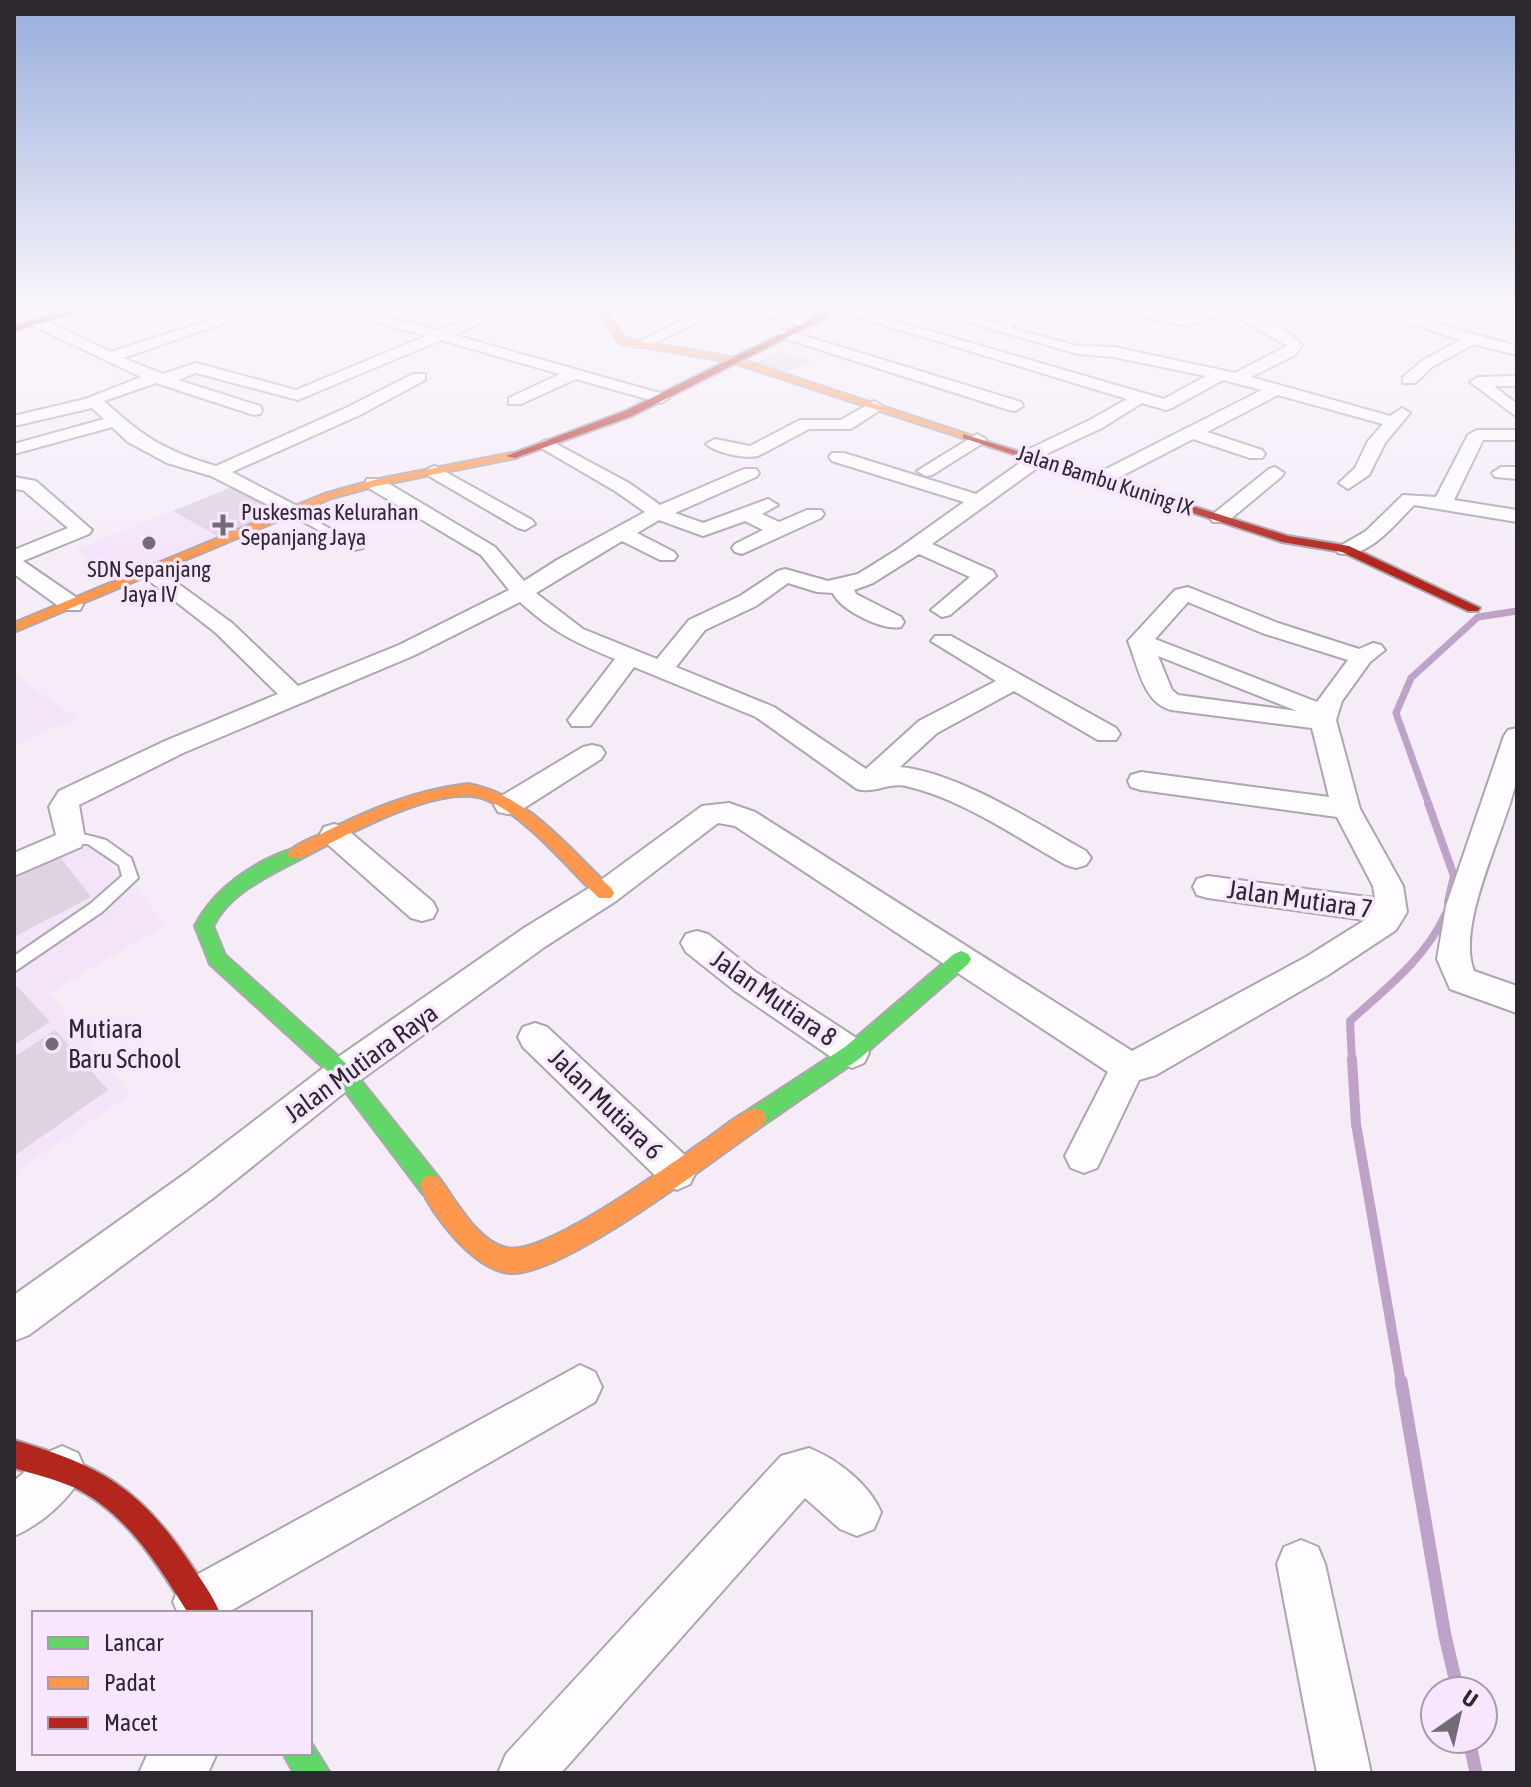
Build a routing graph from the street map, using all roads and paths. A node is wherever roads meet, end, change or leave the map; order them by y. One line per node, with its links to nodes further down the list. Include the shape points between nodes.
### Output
1 (111, 392): 20 (street)
2 (199, 392): 23 (street)
3 (286, 392): 16 (street)
4 (304, 392): 16 (street)
5 (390, 392): 24 (street)
6 (533, 392): 19 (street)
7 (640, 392): 18 (street)
8 (672, 392): 18 (street)
9 (832, 392): 21 (street, Jalan Bambu Kuning IX)
10 (972, 392): 22 (street)
11 (1125, 392): 17 (street)
12 (1194, 392): 17 (street, via 1166,405)
13 (1270, 392): 28 (street)
14 (1286, 392): 45 (street, via 1398,418 1377,441 1363,471)
15 (1492, 392): 25 (street)
16 (298, 395): 24 (street)
17 (1141, 397): 36 (street)
18 (661, 398): 32 (street)
19 (515, 401)
20 (95, 402): 26 (street); 27 (street)
21 (874, 406): 30 (street, Jalan Bambu Kuning IX); 31 (street, via 845,425 813,422 752,452)
22 (1015, 406)
23 (254, 410)
24 (354, 411): 38 (street)
25 (1517, 412)
26 (14, 421)
27 (116, 421): 33 (street); 38 (street, via 134,438 173,459)
28 (1194, 433): 34 (street); 42 (street)
29 (1517, 435): 47 (street, via 1477,435)
30 (977, 439): 36 (street, Jalan Bambu Kuning IX); 37 (street)
31 (715, 444)
32 (549, 445): 39 (street); 50 (street)
33 (14, 449)
34 (1256, 454)
35 (838, 457): 46 (street)
36 (1034, 457): 42 (street, Jalan Bambu Kuning IX); 46 (street)
37 (926, 471)
38 (217, 472): 49 (street)
39 (435, 472): 44 (street); 55 (street)
40 (750, 473): 50 (street)
41 (1275, 473): 54 (street)
42 (1101, 479): 54 (street, Jalan Bambu Kuning IX)
43 (14, 483): 63 (street, via 29,485 82,530)
44 (374, 483): 49 (street); 67 (street, via 488,551)
45 (1348, 483)
46 (979, 501): 58 (street)
47 (1442, 504): 53 (street); 61 (street, via 1410,499 1373,535)
48 (768, 505): 51 (street)
49 (292, 511): 59 (lane); 65 (street)
50 (658, 513): 51 (street, via 703,530); 57 (street)
51 (745, 513): 56 (street)
52 (814, 514): 56 (street)
53 (1517, 516)
54 (1220, 518): 61 (street, Jalan Bambu Kuning IX, via 1286,539)
55 (525, 524)
56 (779, 530): 60 (street)
57 (622, 533): 62 (street); 67 (street)
58 (915, 544): 66 (street, via 908,555); 70 (street, via 985,576)
59 (358, 548)
60 (742, 548)
61 (1345, 549): 69 (street, Jalan Bambu Kuning IX)
62 (667, 556)
63 (14, 557)
64 (14, 564): 68 (street)
65 (150, 572): 68 (street); 78 (street, via 224,628)
66 (842, 587): 71 (street, via 846,598); 76 (street, via 785,575 748,601 697,625)
67 (522, 592): 75 (street, via 557,623); 78 (street)
68 (72, 605): 72 (street)
69 (1473, 608)
70 (942, 610)
71 (893, 622)
72 (14, 628)
73 (943, 641): 77 (street)
74 (1140, 641): 79 (street); 79 (street, via 1161,694 1171,702 1264,716); 79 (street, via 1188,594 1270,628 1367,653 1330,700)
75 (630, 656): 76 (street); 80 (street)
76 (662, 669): 85 (street, via 765,712)
77 (1014, 681): 81 (street); 85 (street, via 928,727)
78 (296, 698): 89 (street, via 174,747 69,798 63,807)
79 (1324, 717): 87 (street)
80 (581, 720)
81 (1107, 734)
82 (1517, 736): 99 (street, via 1461,906 1453,959 1461,980)
83 (592, 753): 86 (street)
84 (1141, 781): 87 (street)
85 (867, 783): 90 (street, via 898,776 922,782 974,801)
86 (508, 805): 88 (street, via 486,792 451,792 396,805); 93 (street)
87 (1346, 809): 95 (street, via 1388,886)
88 (334, 834): 94 (street); 103 (street, via 265,870 216,905 204,926 217,959)
89 (71, 840): 91 (street); 98 (lane, via 93,839 126,862 130,878)
90 (1076, 858)
91 (14, 865)
92 (1208, 887): 95 (street, Jalan Mutiara 7)
93 (605, 893): 97 (street, Jalan Mutiara Raya, via 712,813 729,813); 103 (street, Jalan Mutiara Raya)
94 (422, 910)
95 (1392, 912): 102 (street, via 1385,922 1317,966 1144,1064)
96 (697, 943): 101 (street, Jalan Mutiara 8)
97 (961, 959): 101 (street); 102 (street)
98 (14, 965)
99 (1517, 1000)
100 (535, 1037): 105 (street, Jalan Mutiara 6)
101 (852, 1053): 105 (street)
102 (1128, 1067): 104 (street)
103 (343, 1073): 105 (street, via 473,1240 497,1260 523,1263 568,1243); 106 (street, Jalan Mutiara Raya)
104 (1084, 1156)
105 (677, 1172)
106 (14, 1320)
107 (580, 1387): 113 (street)
108 (14, 1454): 109 (street)
109 (62, 1469): 110 (street); 113 (street, via 110,1494 142,1526)
110 (14, 1512)
111 (857, 1512): 118 (street, via 809,1471 797,1472)
112 (1301, 1564): 119 (street)
113 (202, 1607)
114 (188, 1755): 116 (street)
115 (300, 1755): 117 (street)
116 (166, 1773)
117 (314, 1773)
118 (525, 1773)
119 (1344, 1773)

